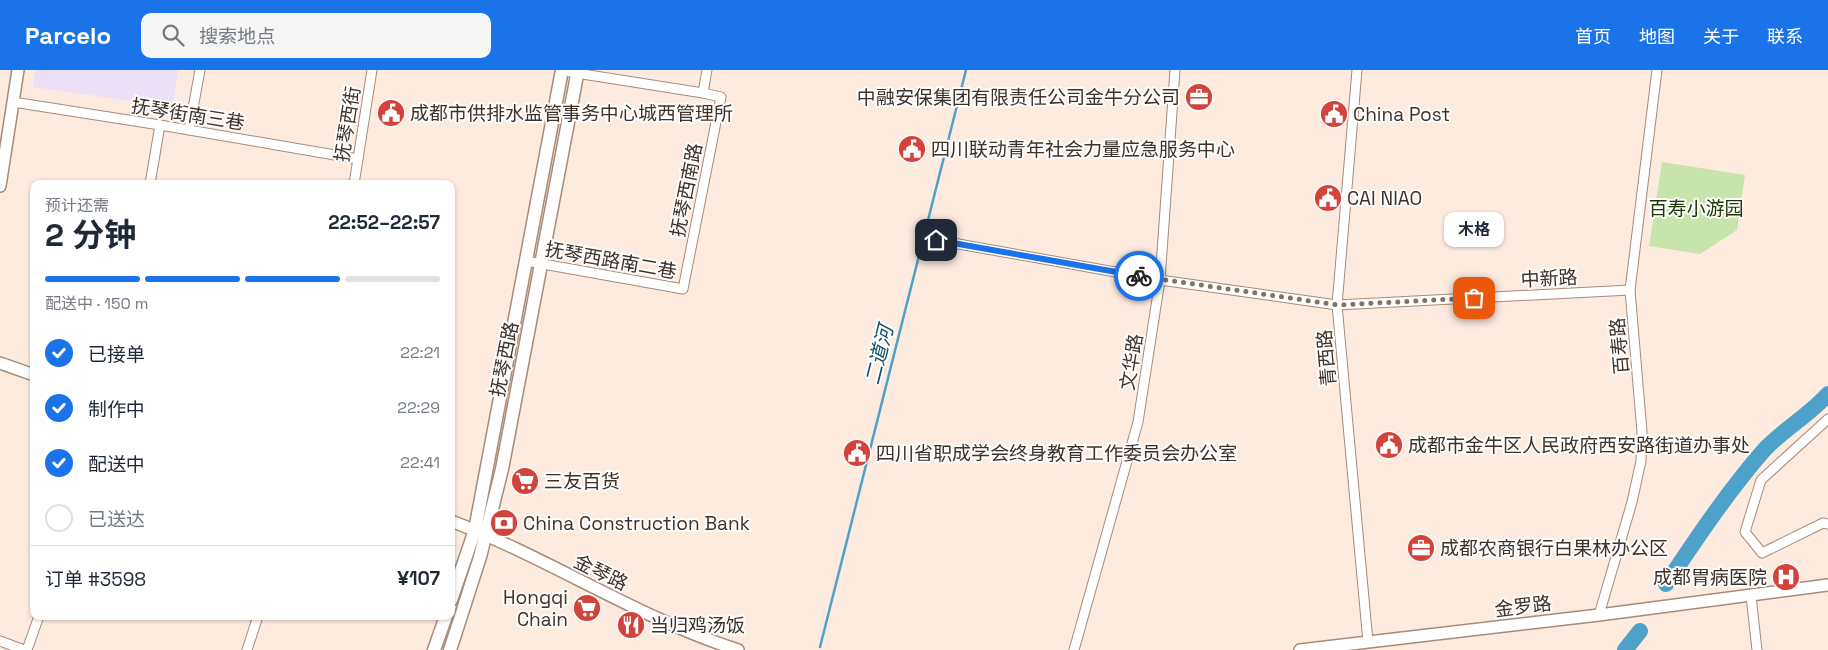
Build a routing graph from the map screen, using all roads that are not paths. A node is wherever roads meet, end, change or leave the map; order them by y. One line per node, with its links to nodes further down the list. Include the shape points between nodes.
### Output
1 (18, 70): 10 (street)
2 (200, 70): 12 (street)
3 (372, 70): 13 (street, 抚琴西街)
4 (707, 70): 9 (street)
5 (1175, 70): 19 (street, 文华路)
6 (1357, 70): 22 (street, 青西路)
7 (1657, 70): 21 (street, 百寿路)
8 (572, 71): 9 (street); 18 (main road, 抚琴西路); 28 (main road, 抚琴西路)
9 (702, 93): 20 (street, 抚琴西南路, via 721,98)
10 (12, 102): 11 (street, 抚琴街南三巷); 16 (street)
11 (160, 125): 12 (street, 抚琴街南三巷); 14 (street)
12 (189, 130): 13 (street, 抚琴街南三巷)
13 (358, 159): 15 (street, 抚琴西街)
14 (151, 180)
15 (355, 180)
16 (0, 186)
17 (936, 240): 19 (street, 中新路)
18 (537, 263): 20 (street, 抚琴西路南二巷); 28 (main road, 抚琴西路, via 502,469)
19 (1160, 280): 22 (street, 中新路); 43 (street, 文华路, via 1138,422)
20 (683, 289)
21 (1630, 290): 22 (street, 中新路); 32 (street, 百寿路, via 1642,432 1641,461)
22 (1338, 305): 37 (street, 青西路)
23 (0, 362): 24 (street)
24 (30, 373)
25 (1828, 418): 27 (street, via 1761,480 1745,532 1762,553 1823,523)
26 (455, 523): 28 (street, 金琴路)
27 (1828, 524)
28 (480, 532): 30 (main road, 抚琴西路); 41 (main road, 抚琴西路); 42 (street, 金琴路, via 664,621)
29 (1828, 585): 31 (street, 金罗路)
30 (455, 591)
31 (1751, 596): 32 (street, 金罗路); 45 (street)
32 (1599, 615): 37 (street, 金罗路)
33 (37, 620): 38 (street)
34 (257, 620): 39 (street)
35 (445, 620): 40 (main road)
36 (0, 641): 38 (street)
37 (1368, 642): 44 (street, 金罗路)
38 (26, 650)
39 (246, 650)
40 (434, 650)
41 (450, 650)
42 (738, 650)
43 (1074, 650)
44 (1300, 650)
45 (1757, 650)

